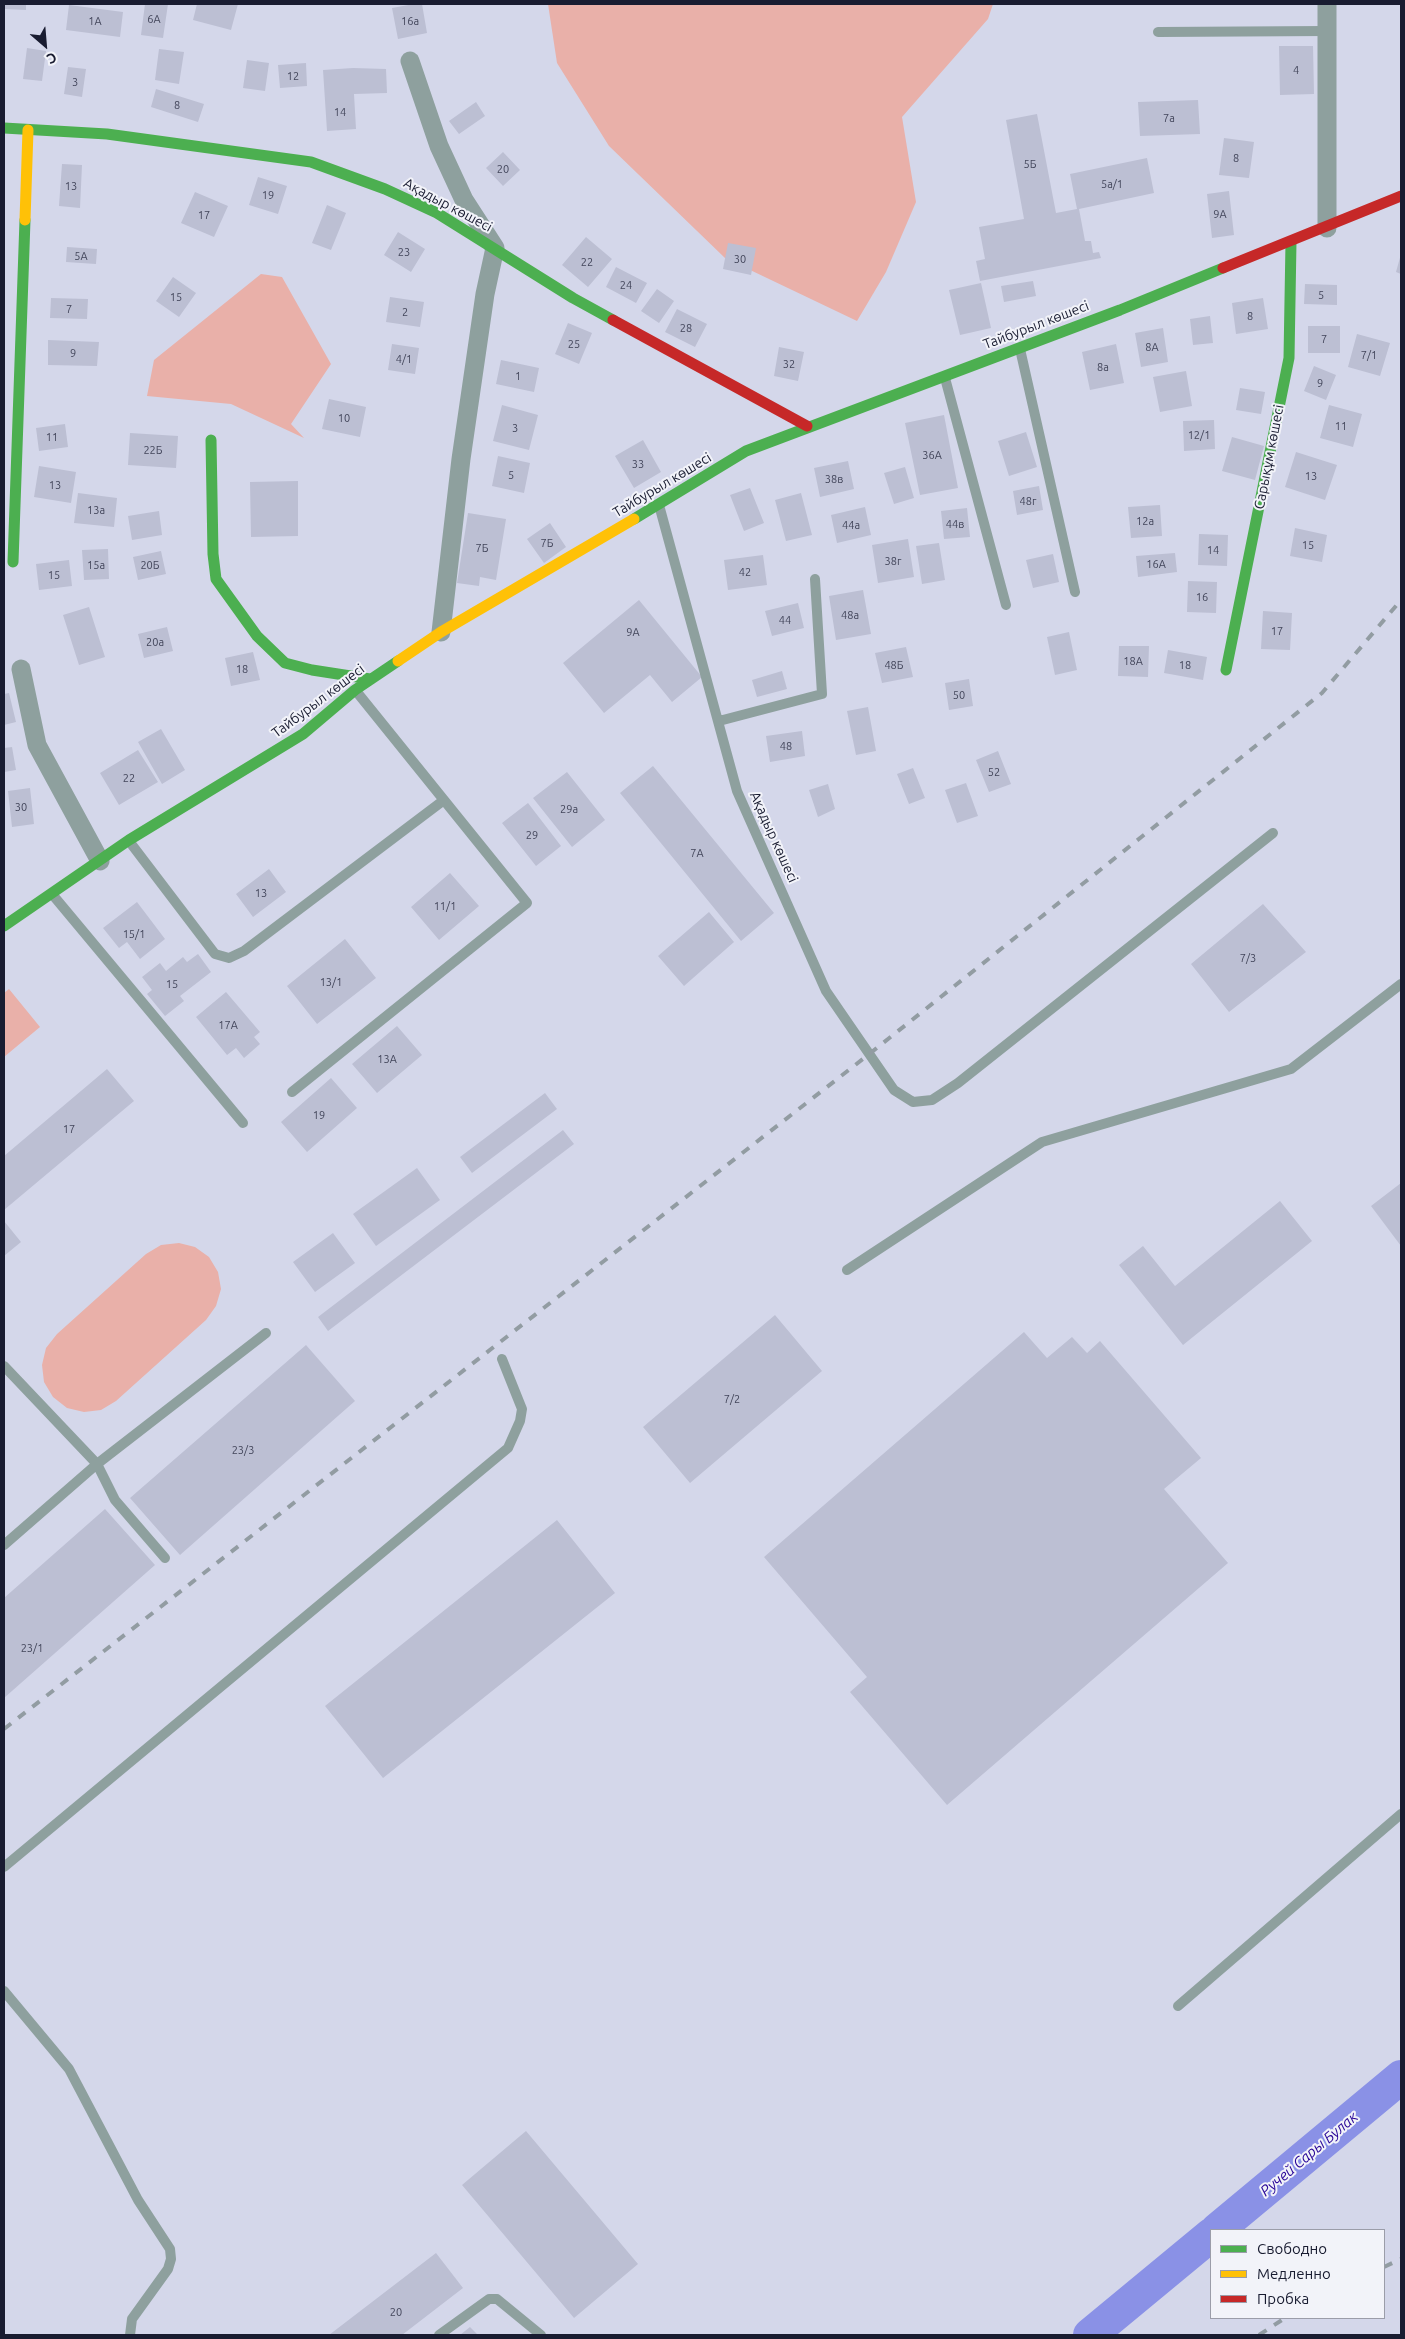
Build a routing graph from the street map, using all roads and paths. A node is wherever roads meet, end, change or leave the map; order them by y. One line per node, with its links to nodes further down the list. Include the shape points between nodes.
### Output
1 (1327, 4): 2 (street)
2 (1326, 31): 3 (lane); 8 (street)
3 (1158, 32)
4 (410, 61): 10 (street, via 439,146 464,200)
5 (4, 128): 6 (street, Ақадыр көшесі)
6 (28, 130): 10 (street, Ақадыр көшесі, via 106,134 311,162 385,189 437,213); 16 (street)
7 (1401, 196): 8 (street, Тайбурыл көшесі)
8 (1327, 228): 9 (street, Тайбурыл көшесі)
9 (1291, 242): 11 (street, Тайбурыл көшесі); 22 (street, Сарықұм көшесі, via 1289,358)
10 (495, 248): 13 (street, Ақадыр көшесі, via 573,298); 20 (street, via 485,294 461,459)
11 (1019, 348): 12 (street, Тайбурыл көшесі); 18 (lane)
12 (944, 375): 13 (street, Тайбурыл көшесі); 19 (lane)
13 (807, 426): 15 (street, Тайбурыл көшесі, via 746,451)
14 (211, 440): 23 (street, via 216,579 257,636 285,663)
15 (659, 504): 20 (street, Тайбурыл көшесі); 25 (lane, Ақадыр көшесі)
16 (13, 562)
17 (815, 579): 25 (lane, via 822,694)
18 (1074, 592)
19 (1006, 605)
20 (441, 632): 23 (street, Тайбурыл көшесі)
21 (21, 669): 29 (street, via 37,745)
22 (1226, 670)
23 (370, 679): 24 (street, Тайбурыл көшесі)
24 (355, 690): 26 (lane); 28 (street, Тайбурыл көшесі, via 303,734)
25 (719, 721): 27 (lane, Ақадыр көшесі, via 737,791 826,991 894,1090 912,1102 932,1100 958,1083)
26 (444, 800): 28 (lane, via 244,951 229,958 215,954); 33 (lane, via 527,903)
27 (1273, 833)
28 (129, 840): 29 (street, Тайбурыл көшесі)
29 (100, 861): 30 (street, Тайбурыл көшесі)
30 (51, 893): 31 (street, Тайбурыл көшесі); 34 (lane)
31 (4, 926)
32 (1401, 984): 35 (lane, via 1291,1069 1042,1142)
33 (292, 1092)
34 (243, 1123)
35 (847, 1270)
36 (266, 1333): 39 (lane)
37 (502, 1359): 43 (lane, via 522,1409 508,1448)
38 (4, 1366): 39 (lane)
39 (97, 1464): 40 (lane); 41 (lane, via 115,1500)
40 (4, 1545)
41 (165, 1558)
42 (1401, 1814): 45 (lane)
43 (4, 1867)
44 (4, 1991): 46 (lane, via 69,2069 138,2200 170,2249 168,2269 132,2319)
45 (1178, 2006)
46 (130, 2335)
47 (439, 2335): 48 (lane, via 489,2299 497,2299)
48 (541, 2335)

